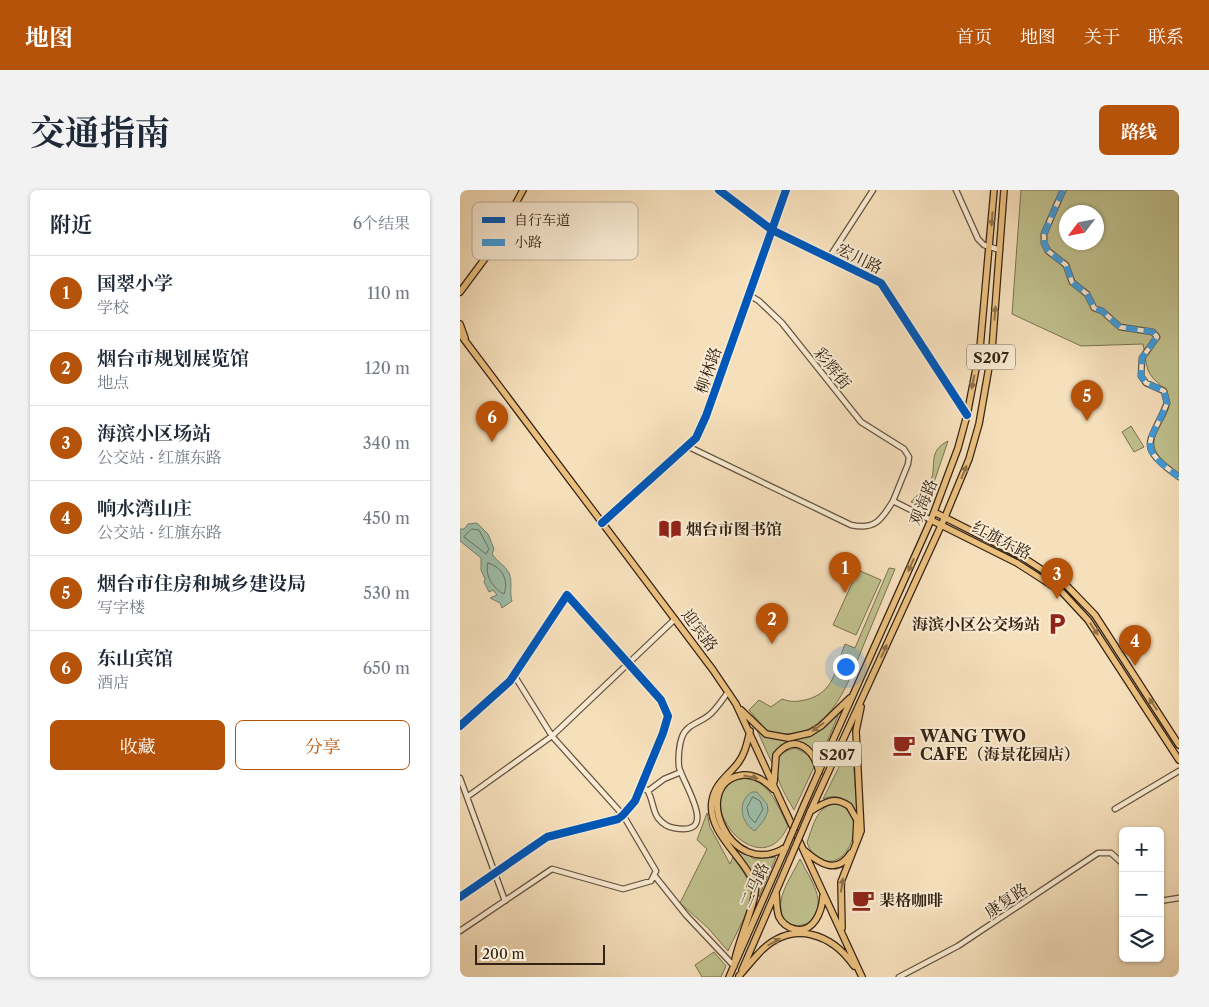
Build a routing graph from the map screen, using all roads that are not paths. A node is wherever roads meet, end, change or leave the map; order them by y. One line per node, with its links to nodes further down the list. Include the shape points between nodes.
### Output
1 (523, 190): 9 (main road)
2 (719, 190): 10 (street, 宏川路)
3 (786, 190): 10 (street, 柳林路)
4 (873, 190): 13 (street)
5 (956, 190): 11 (street, via 978,239)
6 (994, 190): 11 (main road, 观海路 / S207, one-way to 11)
7 (1004, 190): 12 (main road, 观海路 / S207)
8 (1063, 190): 23 (street, via 1049,218 1044,243 1048,251 1066,265 1072,282 1087,294 1094,308 1108,315 1120,327 1152,332 1157,337 1142,358 1141,376 1146,383 1164,390 1167,403 1153,428 1150,447 1160,463)
9 (517, 202)
10 (772, 230): 13 (street, 宏川路); 16 (street, 柳林路)
11 (990, 247): 12 (street); 21 (main road, 观海路 / S207, one-way to 21, via 980,348)
12 (1000, 250): 26 (main road, 观海路 / S207, one-way to 12, via 979,424 992,350)
13 (829, 258): 21 (street, 宏川路, via 881,283)
14 (482, 260): 15 (main road)
15 (462, 290): 17 (main road)
16 (749, 295): 22 (street, 柳林路, via 706,416 696,438); 24 (street, 彩辉街, via 782,323 861,422 904,449 909,457 908,464)
17 (460, 297)
18 (460, 324): 20 (main road)
19 (460, 334): 20 (main road, 迎宾路)
20 (468, 345): 28 (main road, 迎宾路)
21 (967, 416): 25 (main road, 观海路 / S207)
22 (687, 446): 24 (street, via 851,525 865,528 875,524); 28 (street, 柳林路)
23 (1179, 477)
24 (893, 501): 27 (street)
25 (934, 512): 26 (main road, 红旗东路); 27 (main road, 观海路 / S207)
26 (945, 517): 29 (main road, S207); 40 (main road, 红旗东路, one-way to 26, via 1095,615 1068,586 1021,556)
27 (931, 520): 29 (main road, 红旗东路); 34 (main road, 观海路 / S207, one-way to 34)
28 (602, 523): 30 (main road, 迎宾路)
29 (941, 524): 35 (main road, 观海路 / S207, one-way to 29); 41 (main road, 红旗东路, one-way to 41, via 1017,563 1062,592 1088,620)
30 (674, 619): 31 (street); 33 (main road, 迎宾路)
31 (628, 664): 32 (street, via 567,595); 39 (street); 47 (street, via 661,700 668,716)
32 (514, 675): 37 (street); 39 (street)
33 (728, 692): 36 (main road, 迎宾路); 43 (street, via 709,715 688,727 682,735)
34 (853, 694): 36 (main road, one-way to 36, via 821,726 810,733 788,738 774,737 760,730); 44 (main road, 观海路 / S207)
35 (864, 695): 53 (main road, S207); 67 (main road, one-way to 35, via 841,882 862,831 856,731)
36 (736, 704): 38 (main road, 迎宾路)
37 (460, 726)
38 (750, 731): 46 (main road, 迎宾路); 68 (main road, via 744,754 719,783 712,803 718,827 753,881 756,891 734,952)
39 (552, 736): 49 (street); 54 (street)
40 (1179, 745)
41 (1179, 760)
42 (1179, 771): 52 (street)
43 (681, 772): 48 (street); 48 (street, via 697,809 697,818 692,826 685,830 662,823)
44 (819, 772): 46 (main road, via 812,753 802,745 789,746 776,755); 51 (main road, 观海路 / S207)
45 (460, 778): 49 (street)
46 (774, 787): 50 (main road, 迎宾路)
47 (641, 788): 48 (street); 54 (street)
48 (648, 791)
49 (466, 797): 58 (street)
50 (779, 797): 55 (main road, one-way to 50, via 759,856 738,846 725,832 716,802 724,786 737,776 754,776 770,786); 56 (main road, 迎宾路)
51 (804, 804): 55 (main road, 二马路, bridge)
52 (1115, 809)
53 (810, 812): 56 (main road, via 827,801 844,803 856,815 856,841 847,858 835,865 820,864); 60 (main road, 二马路, bridge)
54 (623, 816): 58 (street, via 547,837); 59 (street, via 656,871)
55 (786, 847): 68 (main road, 二马路)
56 (802, 850): 61 (main road, 迎宾路)
57 (1119, 860): 72 (street, 康复路, via 1111,853 1098,853 958,946)
58 (495, 872): 62 (street); 64 (street)
59 (654, 875): 64 (street, via 651,881 623,889 552,869); 68 (street)
60 (776, 890): 61 (main road, via 777,910 782,922 799,930 811,926 816,920); 70 (main road, 二马路)
61 (823, 893): 67 (main road, 迎宾路)
62 (460, 897)
63 (1179, 898): 65 (street)
64 (505, 901): 66 (street)
65 (1164, 901)
66 (460, 931)
67 (842, 933): 71 (main road, 迎宾路)
68 (734, 966): 69 (main road, 二马路)
69 (729, 977)
70 (739, 977): 71 (main road, one-way to 71, via 774,941 807,933 838,946)
71 (862, 977)
72 (900, 977)

